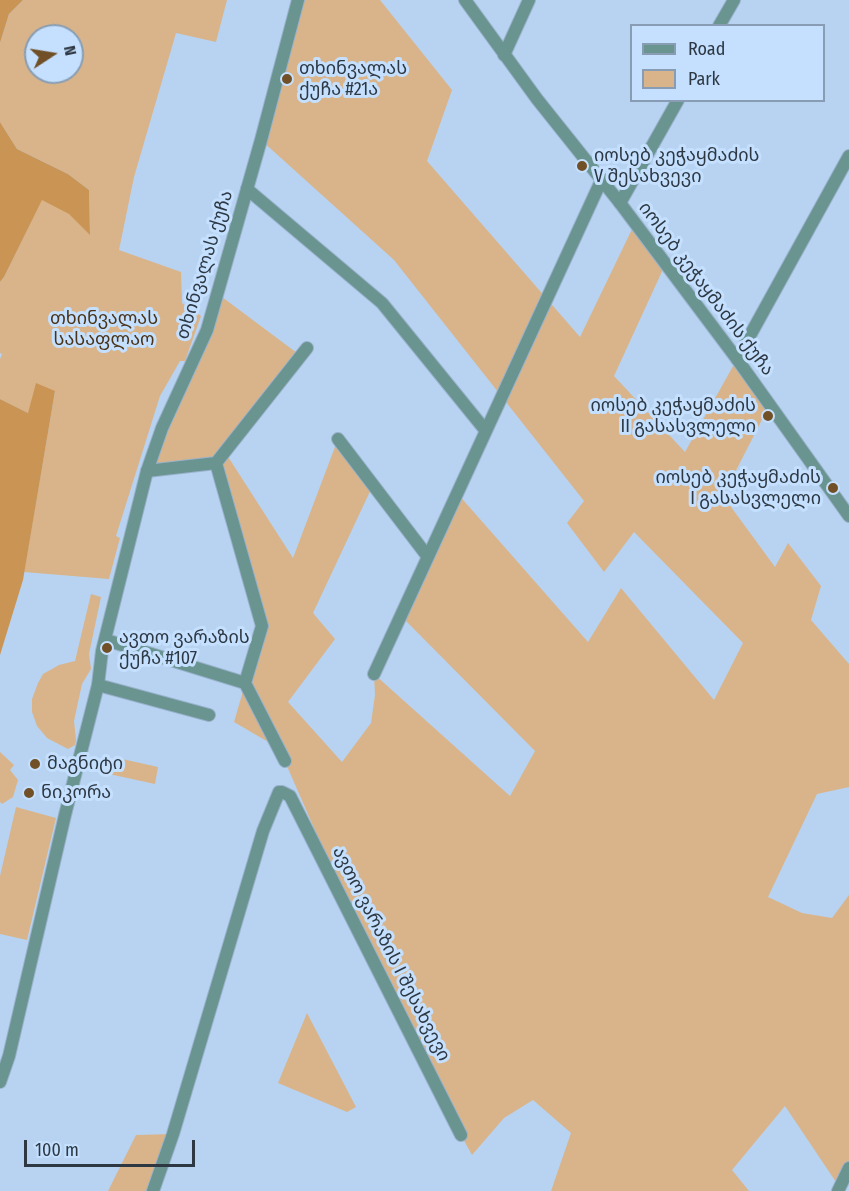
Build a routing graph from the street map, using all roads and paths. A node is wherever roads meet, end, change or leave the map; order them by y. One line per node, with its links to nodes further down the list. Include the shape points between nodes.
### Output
1 (298, 0): 10 (street, თხინვალას ქუჩა)
2 (465, 0): 6 (street, იოსებ კეჭაყმაძის ქუჩა)
3 (529, 0): 6 (street)
4 (734, 0): 5 (street)
5 (720, 24)
6 (504, 55): 9 (street, იოსებ კეჭაყმაძის ქუჩა)
7 (677, 102): 11 (street)
8 (849, 156): 13 (street)
9 (602, 179): 11 (street, იოსებ კეჭაყმაძის ქუჩა); 14 (street)
10 (247, 189): 14 (street, via 382,303); 17 (street, თხინვალას ქუჩა, via 207,330 162,428)
11 (620, 203): 13 (street, იოსებ კეჭაყმაძის ქუჩა)
12 (307, 348): 16 (street)
13 (737, 359): 18 (street, იოსებ კეჭაყმაძის ქუჩა)
14 (486, 431): 19 (street)
15 (338, 439): 19 (street)
16 (216, 463): 17 (street); 22 (street, via 262,626)
17 (147, 471): 20 (street, თხინვალას ქუჩა)
18 (849, 516)
19 (428, 557): 21 (street)
20 (106, 639): 22 (street); 23 (street, თხინვალას ქუჩა)
21 (374, 674)
22 (245, 683): 25 (street)
23 (98, 685): 24 (street); 26 (street, თხინვალას ქუჩა)
24 (209, 715)
25 (285, 761)
26 (0, 1082)
27 (461, 1135): 29 (street, ავთო ვარაზის I შესახვევი, via 290,796 279,792 263,831)
28 (849, 1168): 30 (street)
29 (153, 1191)
30 (838, 1191)

